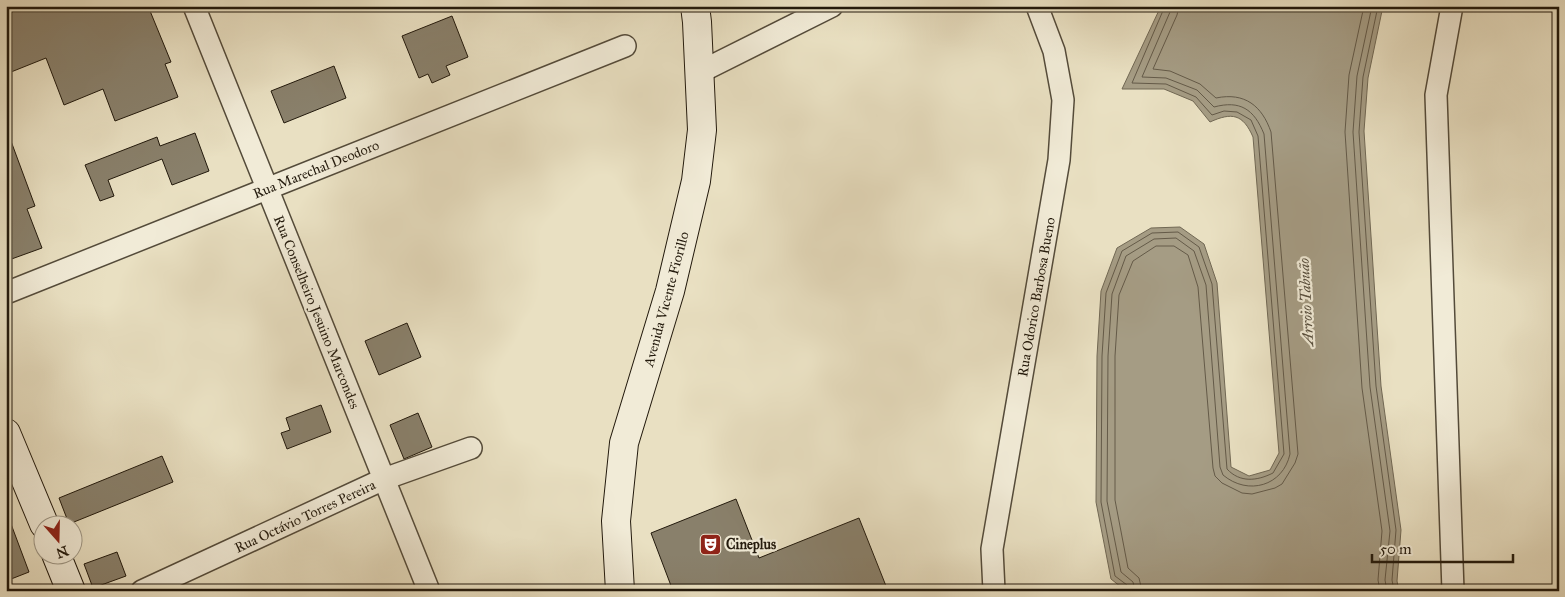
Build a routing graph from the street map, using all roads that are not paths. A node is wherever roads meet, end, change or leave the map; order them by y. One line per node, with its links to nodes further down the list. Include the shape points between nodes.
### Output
1 (194, 6): 8 (street, Rua Conselheiro Jesuino Marcondes)
2 (695, 6): 7 (main road, Avenida Vicente Fiorillo)
3 (832, 6): 7 (street)
4 (1037, 6): 19 (street, Rua Odorico Barbosa Bueno, via 1054,51 1063,100 1060,150 992,549)
5 (1452, 6): 20 (street, via 1436,95)
6 (625, 46): 8 (street, Rua Marechal Deodoro)
7 (700, 72): 18 (main road, Avenida Vicente Fiorillo, via 702,130 696,182 670,291 624,443 616,521)
8 (267, 188): 9 (street, Rua Marechal Deodoro); 12 (street, Rua Conselheiro Jesuino Marcondes)
9 (6, 294)
10 (6, 433): 13 (main road)
11 (471, 448): 12 (street, Rua Octávio Torres Pereira)
12 (384, 479): 16 (street, Rua Octávio Torres Pereira); 17 (street, Rua Conselheiro Jesuino Marcondes)
13 (40, 514)
14 (60, 564): 15 (main road)
15 (71, 591)
16 (142, 591)
17 (429, 591)
18 (620, 591)
19 (994, 591)
20 (1453, 591)

